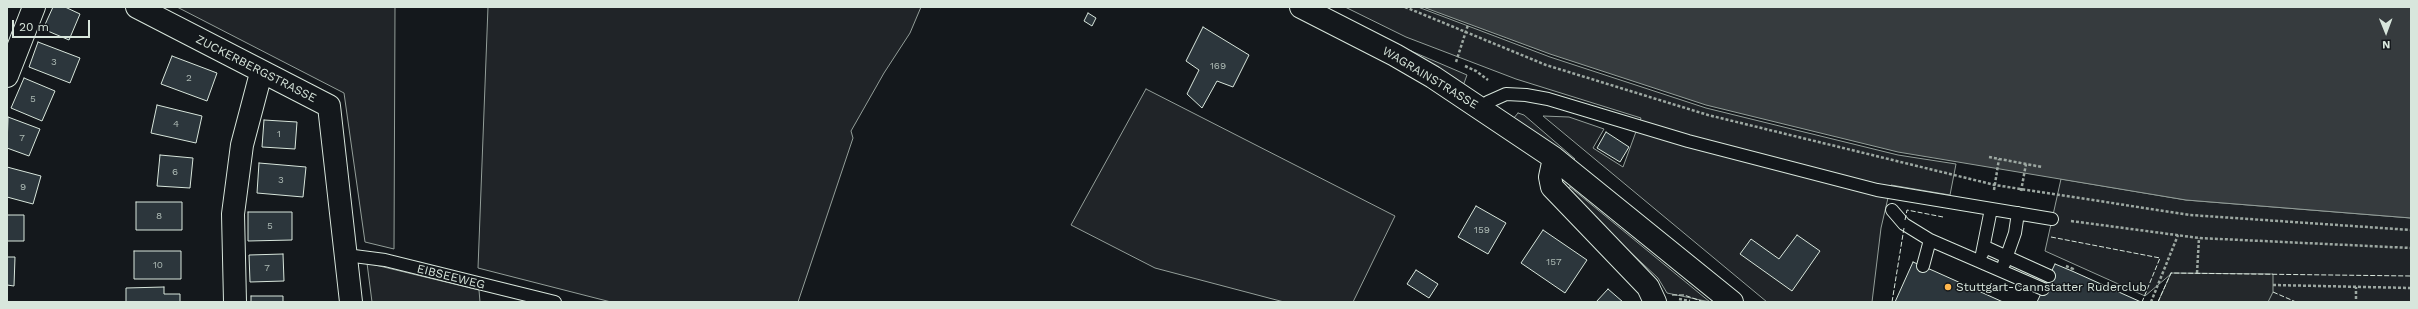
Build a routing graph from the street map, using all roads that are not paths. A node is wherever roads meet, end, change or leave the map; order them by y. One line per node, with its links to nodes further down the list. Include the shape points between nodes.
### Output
1 (34, 7): 5 (street)
2 (137, 7): 4 (street, ZUCKERBERGSTRASSE)
3 (1301, 7): 6 (street, WAGRAINSTRASSE, via 1395,55)
4 (261, 73): 14 (street, ZUCKERBERGSTRASSE, via 329,106); 22 (street, via 242,145 233,214)
5 (7, 76)
6 (1483, 110): 7 (street, WAGRAINSTRASSE); 8 (lane, via 1488,102 1506,94 1548,99 1688,141 1877,190)
7 (1554, 158): 21 (street, via 1550,177 1552,187); 25 (street, WAGRAINSTRASSE)
8 (1991, 209): 10 (lane); 13 (lane)
9 (1892, 210): 12 (lane, via 1904,224)
10 (2018, 213): 11 (lane); 15 (lane)
11 (2052, 219)
12 (1930, 240): 16 (lane); 17 (lane)
13 (1985, 247): 15 (lane); 16 (lane)
14 (346, 255): 23 (street, ZUCKERBERGSTRASSE); 24 (lane, EIBSEEWEG, via 385,260)
15 (2007, 257): 18 (lane); 19 (lane)
16 (1979, 260): 18 (lane)
17 (1923, 266)
18 (2001, 271): 20 (lane)
19 (2049, 276)
20 (2043, 289)
21 (1664, 301)
22 (235, 302)
23 (351, 302)
24 (555, 302)
25 (1732, 302)

